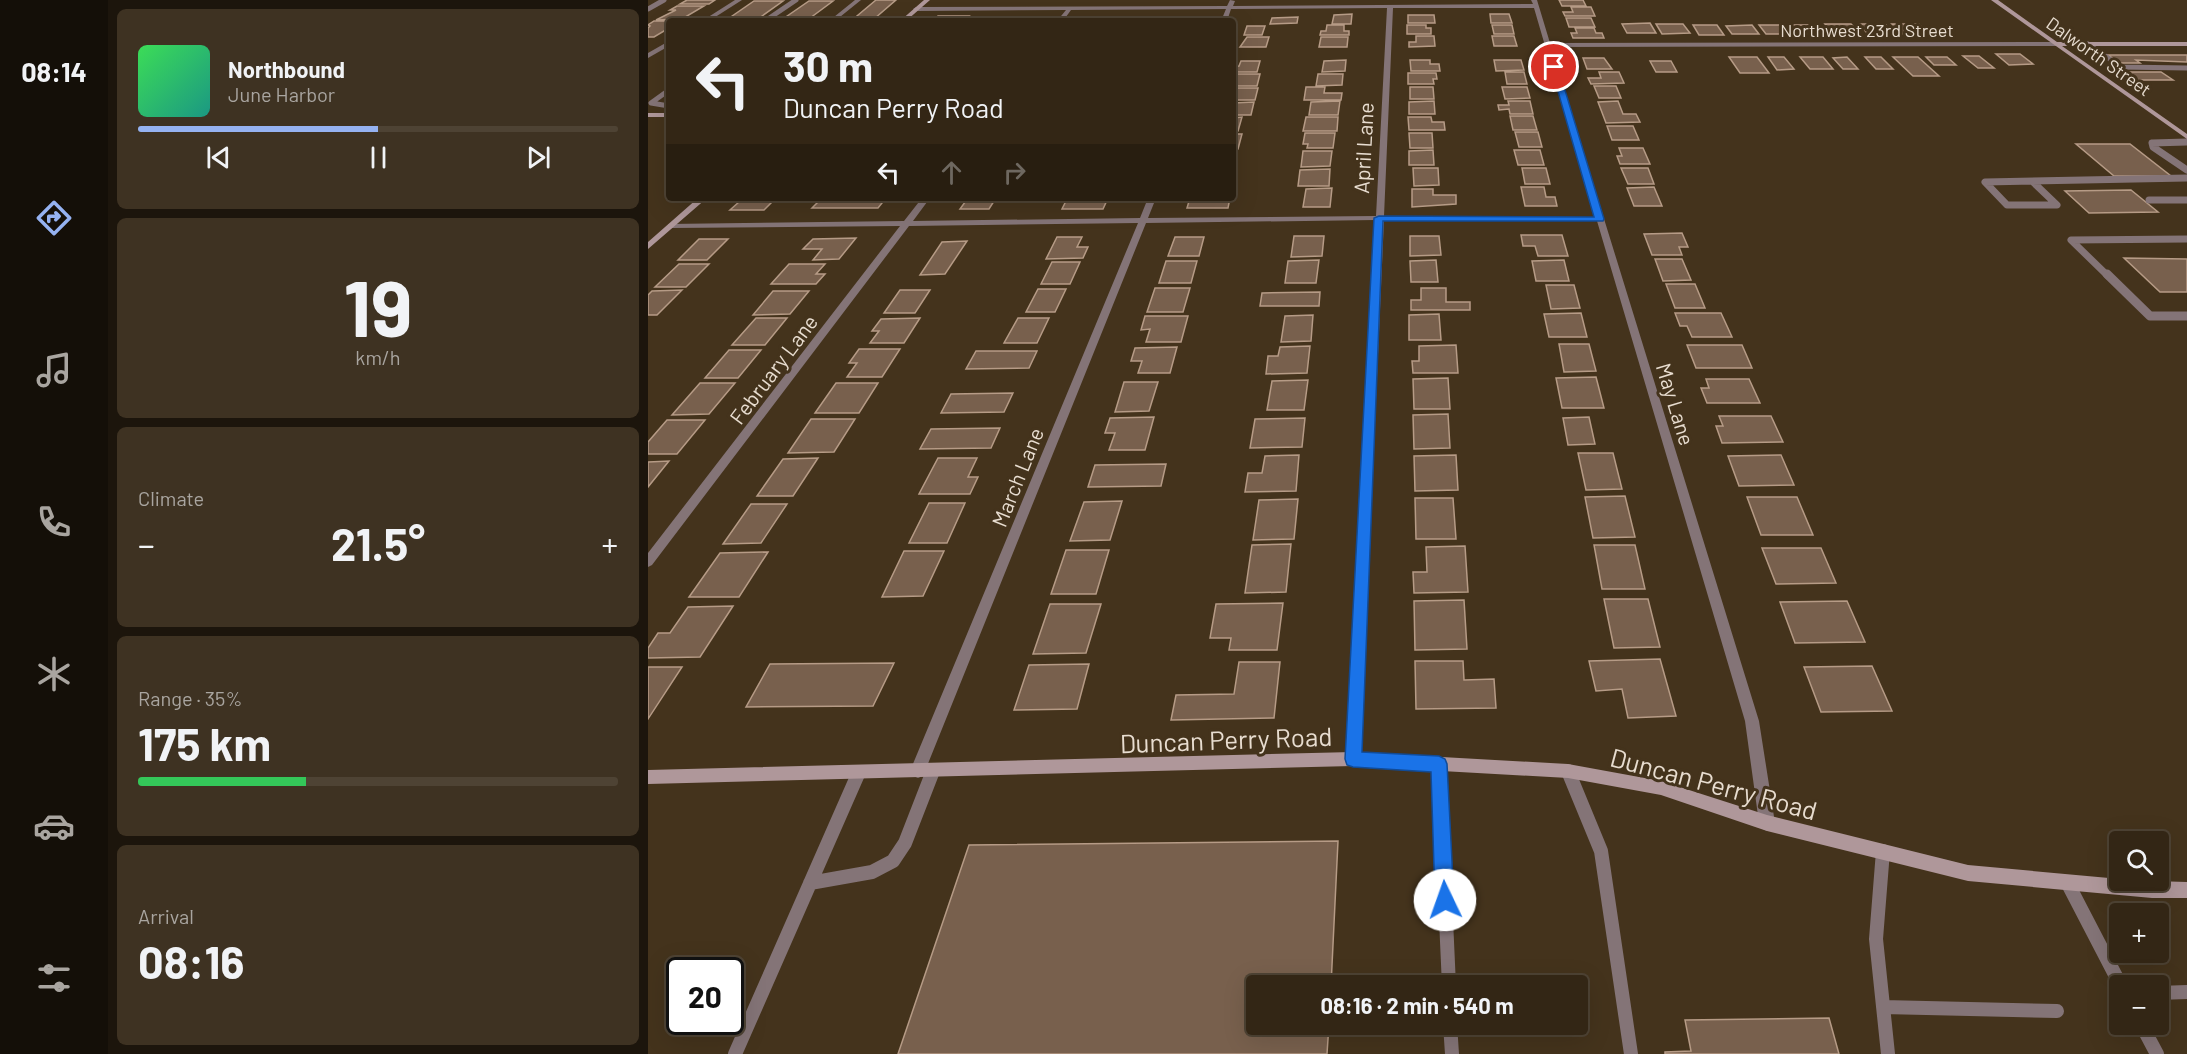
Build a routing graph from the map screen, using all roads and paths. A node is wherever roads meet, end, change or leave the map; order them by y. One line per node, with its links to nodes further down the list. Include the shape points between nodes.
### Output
1 (664, 0): 12 (lane)
2 (739, 0): 14 (street)
3 (796, 0): 15 (lane)
4 (858, 0): 16 (street)
5 (927, 0): 13 (street)
6 (1233, 0): 10 (street)
7 (1994, 0): 20 (street, Dalworth Street)
8 (1535, 3): 9 (street); 24 (street, May Lane)
9 (1390, 6): 10 (street); 40 (street, April Lane)
10 (1230, 7): 11 (street); 19 (street)
11 (1071, 8): 13 (street); 18 (street)
12 (648, 9)
13 (916, 9): 17 (street)
14 (710, 18)
15 (769, 18)
16 (836, 18)
17 (906, 18)
18 (1063, 18)
19 (1225, 18)
20 (2057, 44): 21 (street, Northwest 23rd Street); 24 (street, Northwest 23rd Street); 31 (street, Dalworth Street)
21 (2088, 44): 22 (street, Northwest 23rd Street); 26 (lane, via 2121,67)
22 (2187, 44)
23 (666, 45): 25 (street)
24 (1548, 45): 41 (street, May Lane)
25 (648, 56)
26 (2187, 68)
27 (666, 92): 28 (lane, via 651,103)
28 (666, 106)
29 (648, 115): 30 (street)
30 (666, 115)
31 (2187, 140): 32 (lane, via 2152,143)
32 (2187, 170)
33 (2187, 178): 34 (lane)
34 (2033, 182): 34 (lane, via 2009,182 1985,183 2007,205 2057,205)
35 (2149, 200): 36 (lane)
36 (2187, 200)
37 (700, 201): 44 (street)
38 (924, 201): 43 (street, February Lane)
39 (1151, 201): 42 (street, March Lane)
40 (1379, 218): 41 (street); 42 (street); 49 (street, April Lane)
41 (1599, 219): 55 (street, May Lane, via 1752,721)
42 (1143, 221): 43 (street); 51 (street, March Lane)
43 (907, 223): 44 (street); 48 (street, February Lane)
44 (671, 226): 46 (street)
45 (2187, 239): 47 (lane, via 2071,240 2150,316)
46 (648, 246)
47 (2187, 316)
48 (648, 562)
49 (1353, 759): 50 (street, Duncan Perry Road); 51 (street, Duncan Perry Road)
50 (1439, 764): 52 (street, Duncan Perry Road); 60 (lane)
51 (926, 771): 53 (street, Duncan Perry Road); 58 (lane, via 905,843 893,861 872,872)
52 (1568, 771): 55 (street, Duncan Perry Road, via 1661,788); 70 (lane, via 1600,851)
53 (859, 772): 54 (street, Duncan Perry Road); 58 (lane)
54 (648, 777)
55 (1767, 823): 56 (street, Duncan Perry Road)
56 (1883, 852): 57 (street, Duncan Perry Road, via 1968,873); 64 (lane, via 1876,939)
57 (2067, 882): 59 (street, Duncan Perry Road); 61 (lane)
58 (810, 883): 68 (lane)
59 (2187, 890)
60 (1449, 975)
61 (2115, 975)
62 (2187, 992): 63 (lane)
63 (2169, 993)
64 (1883, 1007): 65 (lane); 71 (lane)
65 (2057, 1011)
66 (1451, 1035): 69 (lane)
67 (2147, 1035): 72 (lane)
68 (735, 1054)
69 (1452, 1054)
70 (1631, 1054)
71 (1888, 1054)
72 (2157, 1054)

